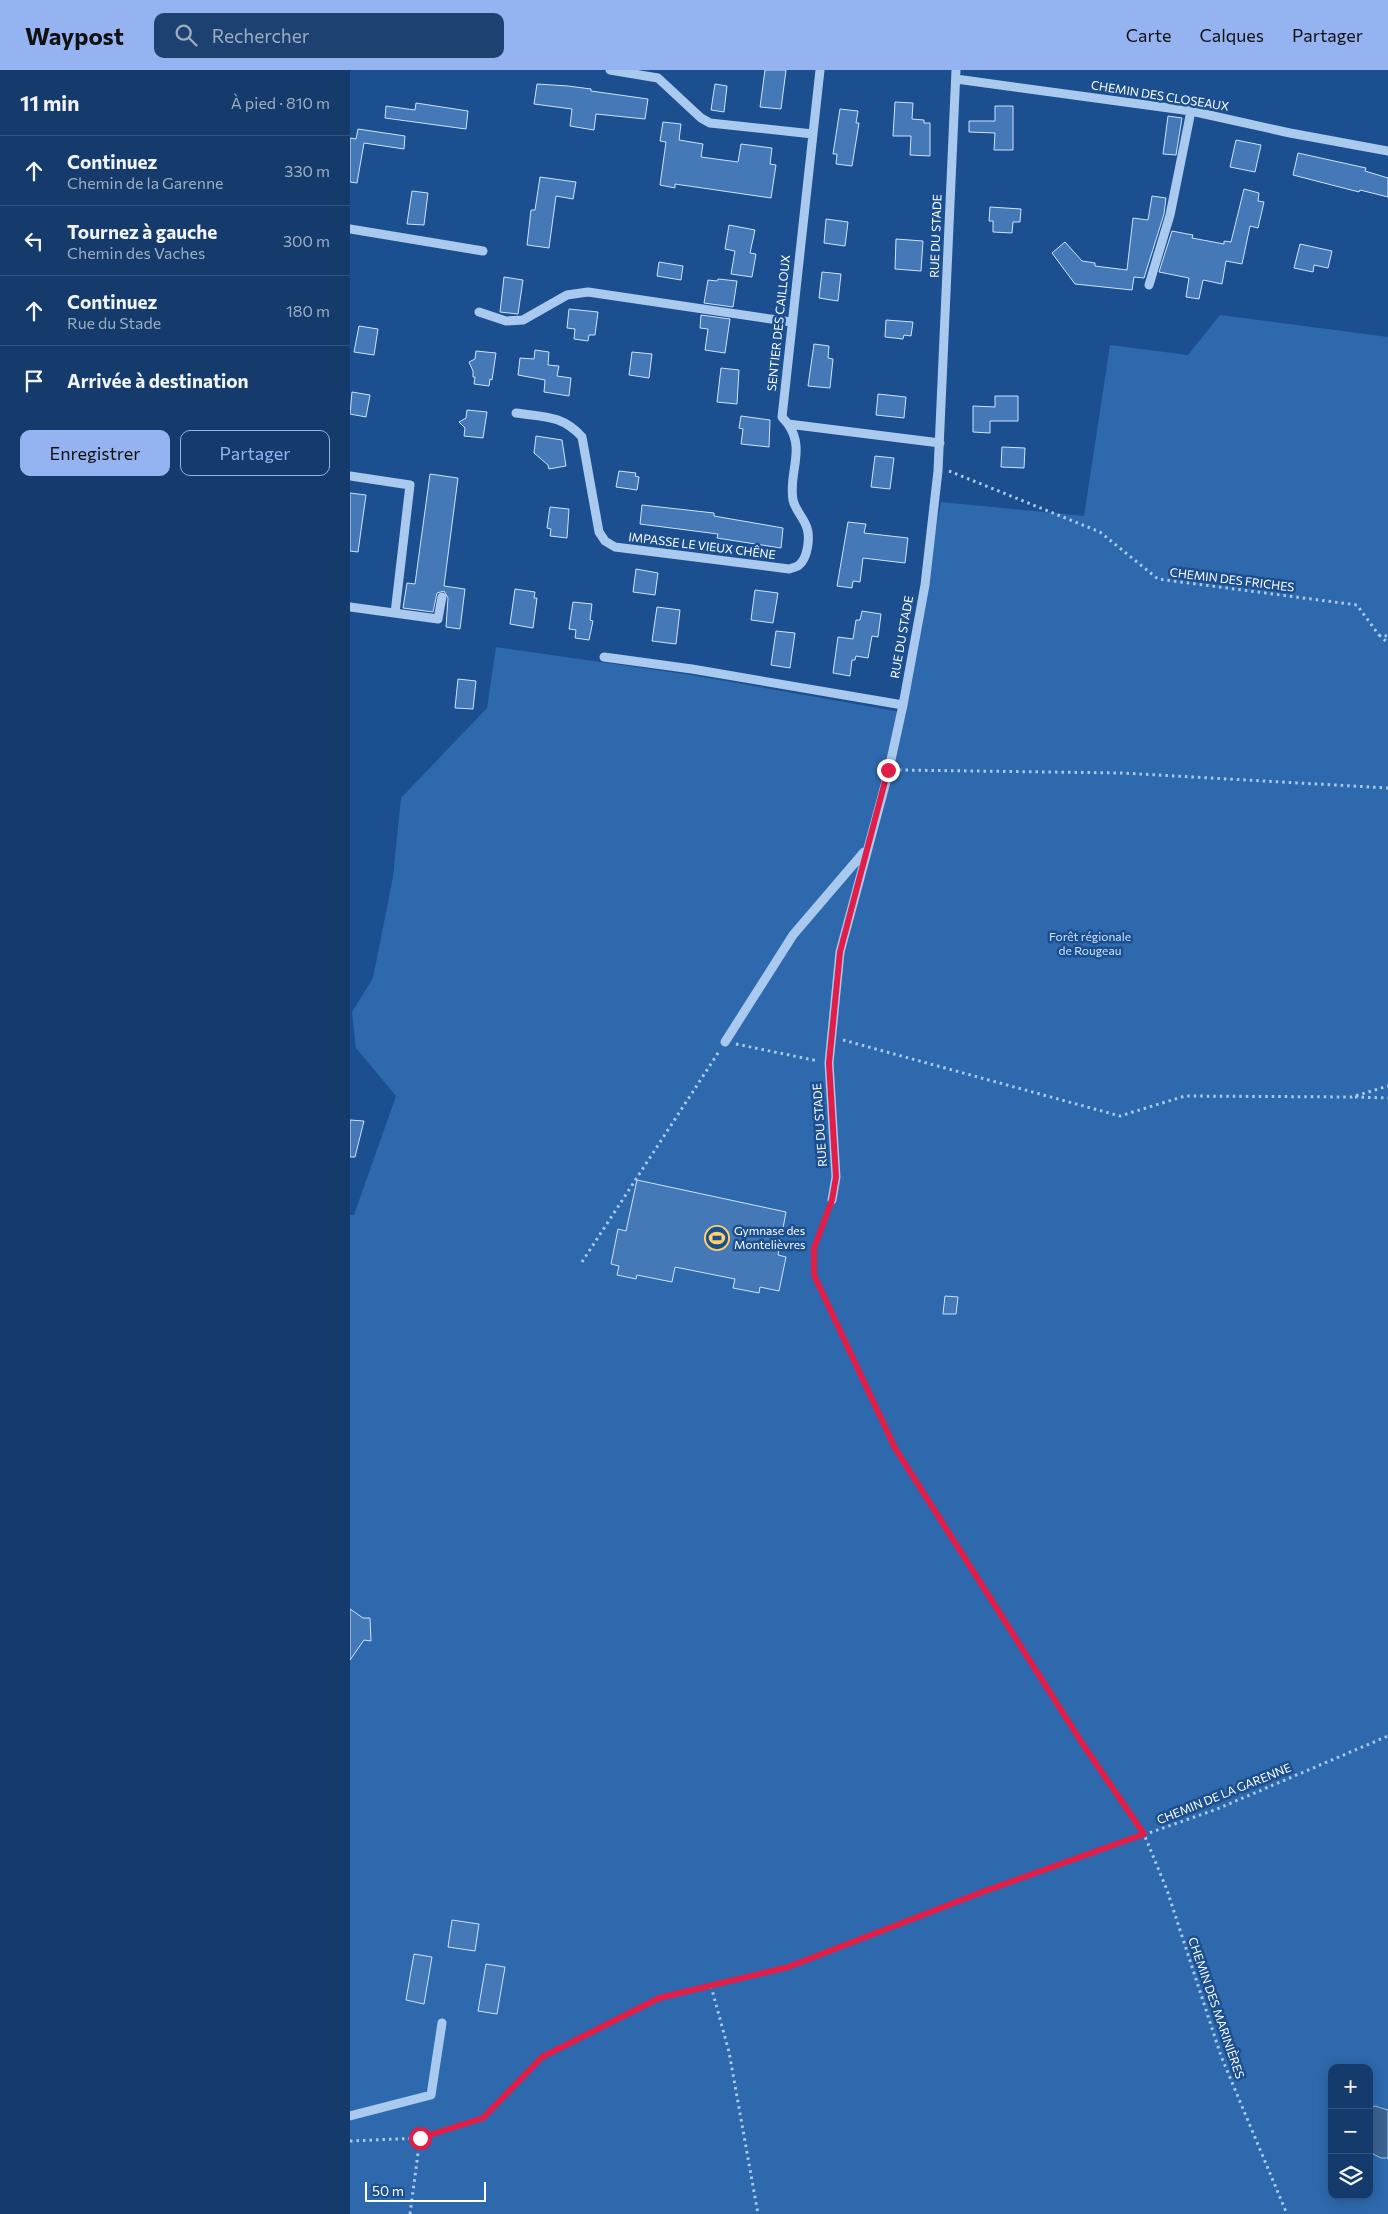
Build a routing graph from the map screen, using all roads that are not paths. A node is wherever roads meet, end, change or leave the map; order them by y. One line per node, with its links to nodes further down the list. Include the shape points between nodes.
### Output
1 (610, 70): 5 (street, via 658,78 710,123)
2 (820, 70): 5 (street, SENTIER DES CAILLOUX)
3 (956, 74): 4 (street, CHEMIN DES CLOSEAUX); 14 (street, RUE DU STADE)
4 (1191, 111): 6 (street, CHEMIN DES CLOSEAUX); 9 (street, via 1170,215)
5 (813, 134): 11 (street, SENTIER DES CAILLOUX)
6 (1388, 151)
7 (350, 229): 8 (street)
8 (483, 251)
9 (1149, 285)
10 (479, 312): 11 (street, via 506,321 523,320 567,295 588,292)
11 (791, 322): 13 (street, SENTIER DES CAILLOUX, via 782,417)
12 (516, 413): 13 (street, IMPASSE LE VIEUX CHÊNE, via 560,419 572,425 582,437 599,532 615,547 789,569 800,565 806,553 808,528 793,501 795,434)
13 (788, 424): 14 (street)
14 (940, 443): 20 (street, RUE DU STADE, via 924,585)
15 (350, 476): 18 (street, via 410,485)
16 (442, 597): 18 (street, via 438,619)
17 (350, 607): 18 (street)
18 (395, 613)
19 (604, 657): 20 (street)
20 (903, 705): 21 (street, RUE DU STADE)
21 (866, 850): 22 (street, via 793,935); 23 (street, RUE DU STADE, via 840,952 831,1037 829,1063 836,1177)
22 (725, 1042)
23 (832, 1200)
24 (442, 2023): 25 (street, via 431,2095)
25 (350, 2116)

